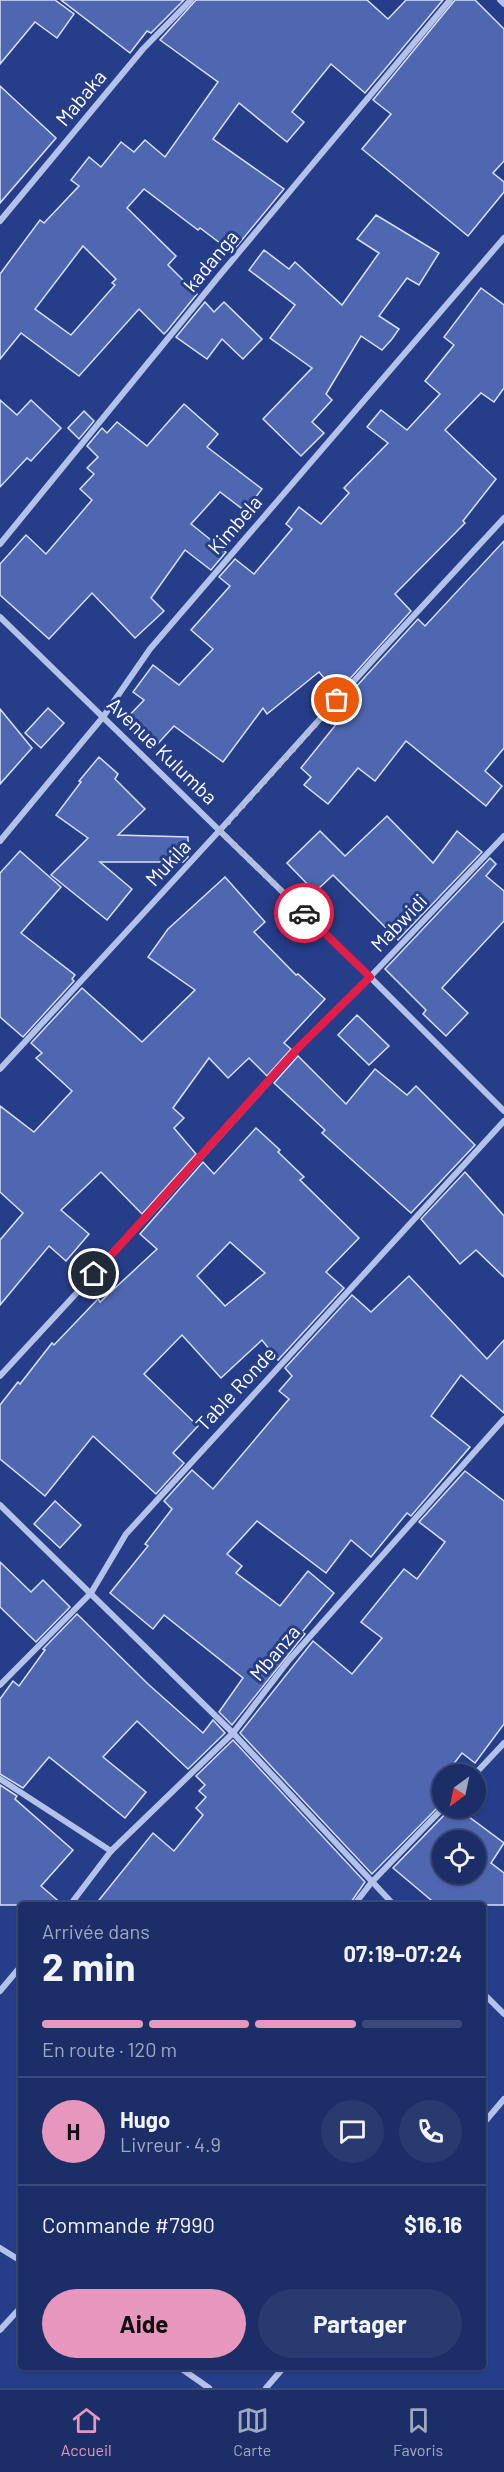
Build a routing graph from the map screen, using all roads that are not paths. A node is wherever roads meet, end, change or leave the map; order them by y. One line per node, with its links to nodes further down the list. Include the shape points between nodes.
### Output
1 (191, 0): 5 (street, Mabaka, via 143,49)
2 (450, 0): 8 (street, kadanga)
3 (500, 0): 4 (street)
4 (504, 4)
5 (0, 221)
6 (504, 238): 10 (street, Kimbela, via 150,649)
7 (504, 518): 11 (street, Mukila)
8 (0, 544)
9 (0, 617): 10 (street, Avenue Kulumba)
10 (103, 717): 11 (street, Avenue Kulumba); 13 (street, Kimbela)
11 (220, 831): 14 (street, Avenue Kulumba); 15 (street, Mukila)
12 (504, 836): 14 (street, Mabwidi)
13 (0, 841)
14 (370, 977): 16 (street, Avenue Kulumba); 18 (street, Mabwidi, via 297,1049)
15 (0, 1069)
16 (504, 1111)
17 (504, 1121): 21 (street, Table Ronde, via 126,1534)
18 (0, 1376)
19 (504, 1419): 23 (street, Mbanza, via 289,1660)
20 (0, 1505): 21 (street)
21 (91, 1593): 22 (street, Table Ronde); 23 (street)
22 (0, 1685)
23 (233, 1733): 28 (street, Mbanza); 29 (street)
24 (504, 1743): 25 (street)
25 (484, 1764)
26 (0, 1779): 28 (street)
27 (433, 1818): 29 (street)
28 (111, 1851): 30 (street, Mbanza)
29 (371, 1883): 31 (street); 32 (street)
30 (72, 1902)
31 (356, 1902)
32 (390, 1902)
33 (18, 1970): 34 (street)
34 (0, 1991)
35 (486, 1996): 36 (street)
36 (504, 2014)
37 (504, 2099): 38 (street)
38 (486, 2120)
39 (0, 2248): 40 (street)
40 (18, 2259)
41 (18, 2310): 42 (street)
42 (0, 2330)
43 (183, 2370): 45 (street)
44 (281, 2370): 46 (street)
45 (209, 2388)
46 (266, 2388)

